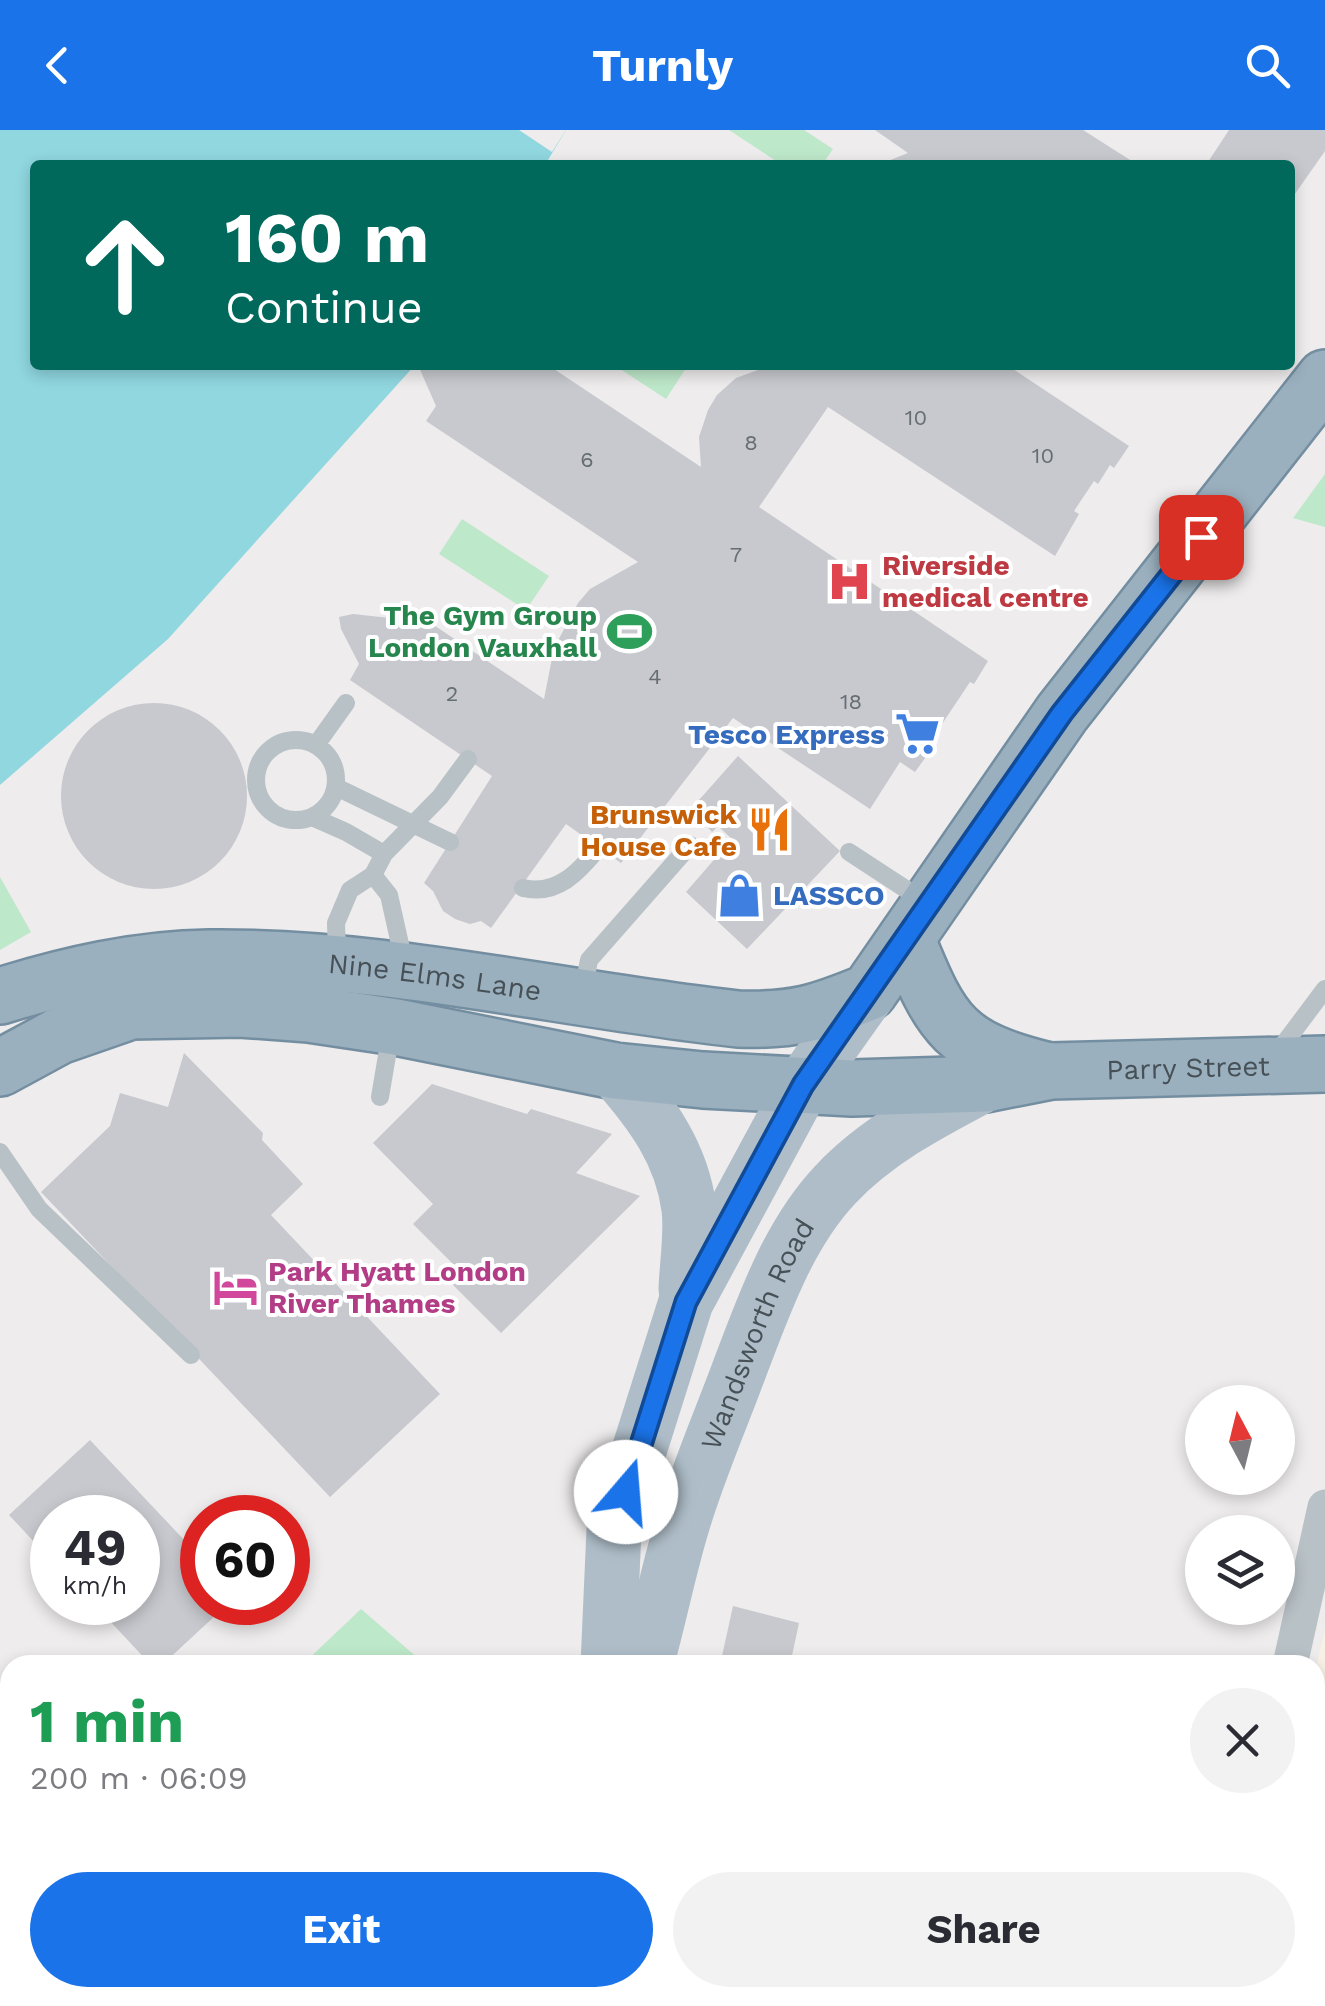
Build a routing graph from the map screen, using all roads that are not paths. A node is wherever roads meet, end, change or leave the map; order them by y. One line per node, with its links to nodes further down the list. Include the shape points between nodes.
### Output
1 (1325, 378): 2 (highway)
2 (1307, 421): 16 (highway, via 1062,713)
3 (346, 703): 4 (lane)
4 (316, 745): 6 (lane, via 331,760); 7 (lane, via 288,741 270,750 256,783 259,797 280,817)
5 (468, 760): 8 (lane)
6 (336, 787): 7 (lane); 8 (lane)
7 (312, 817): 13 (lane)
8 (411, 824): 9 (lane); 13 (lane)
9 (450, 842)
10 (690, 845): 21 (lane, via 588,960)
11 (598, 847): 15 (lane, via 575,876 538,892)
12 (849, 852): 16 (lane)
13 (384, 854): 14 (lane)
14 (373, 875): 17 (lane, via 389,895); 22 (lane, via 350,890 336,923)
15 (523, 888)
16 (918, 922): 19 (highway); 27 (highway, Parry Street, via 928,992 952,1030 998,1058)
17 (407, 973): 21 (highway, Nine Elms Lane); 22 (highway, Nine Elms Lane)
18 (1325, 989): 24 (lane)
19 (869, 992): 21 (highway, Nine Elms Lane, via 817,1014 780,1020); 29 (main road)
20 (0, 996): 22 (highway, Nine Elms Lane, via 93,970 208,958)
21 (582, 998)
22 (365, 1000): 25 (highway, Nine Elms Lane, via 309,1014 132,1010 58,1036); 26 (highway, Nine Elms Lane); 30 (lane)
23 (1325, 1064): 24 (highway, Parry Street)
24 (1268, 1065): 27 (highway, Parry Street)
25 (0, 1068)
26 (614, 1071): 29 (highway, Nine Elms Lane); 32 (main road, via 666,1136 682,1179 689,1211)
27 (1051, 1071): 28 (highway, Parry Street)
28 (985, 1084): 29 (highway, Parry Street); 39 (main road, Wandsworth Road, via 915,1121 852,1168 795,1239 683,1521)
29 (803, 1085): 32 (main road)
30 (380, 1097)
31 (0, 1152): 33 (lane, via 40,1209)
32 (686, 1302): 35 (main road)
33 (191, 1354)
34 (1325, 1508): 36 (street)
35 (614, 1530): 37 (main road, via 584,1612); 38 (main road)
36 (1319, 1562): 40 (street)
37 (581, 1655)
38 (608, 1655)
39 (649, 1655)
40 (1293, 1655)

